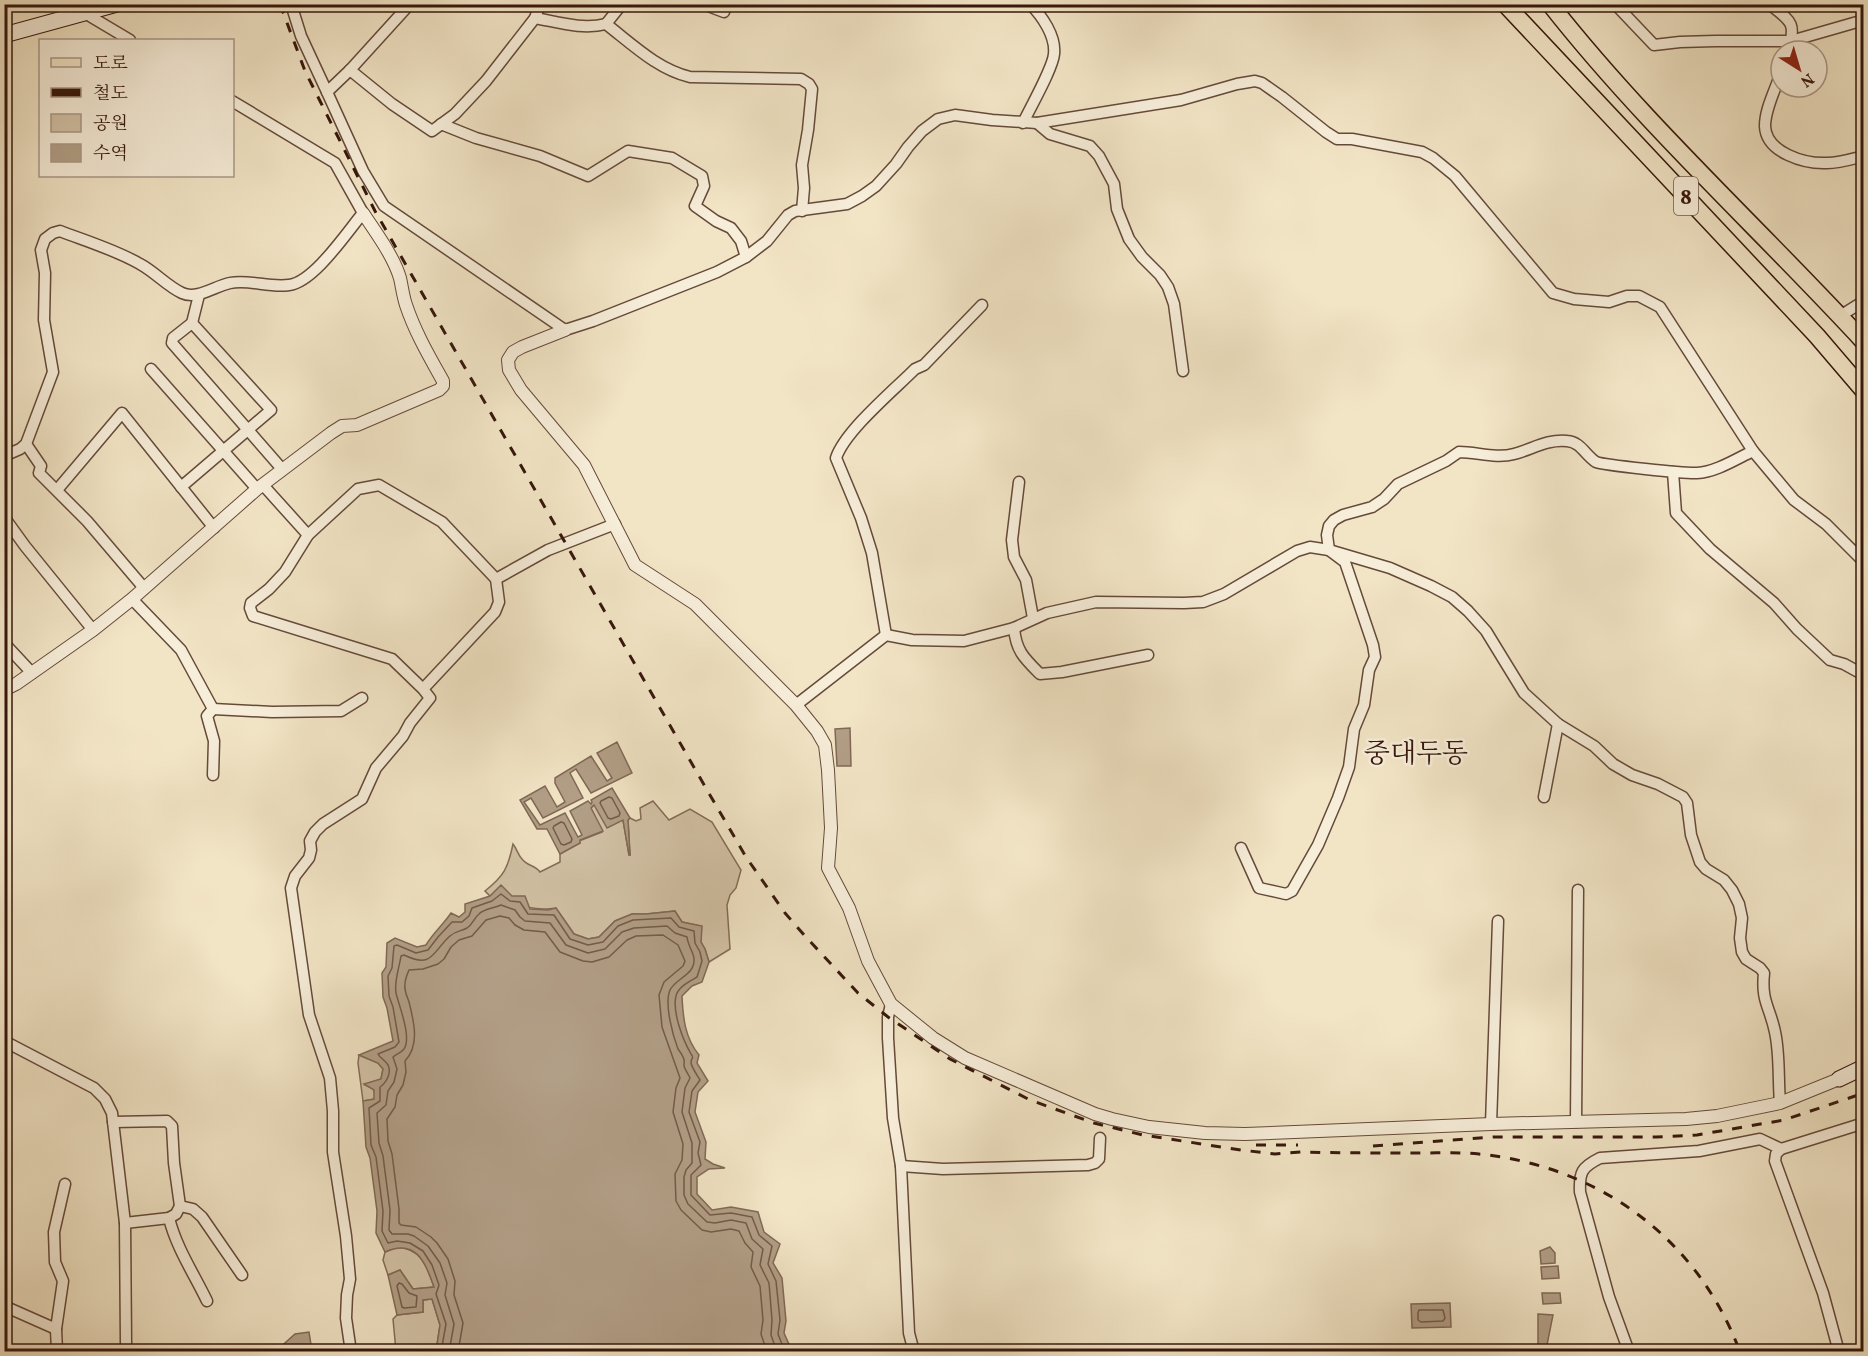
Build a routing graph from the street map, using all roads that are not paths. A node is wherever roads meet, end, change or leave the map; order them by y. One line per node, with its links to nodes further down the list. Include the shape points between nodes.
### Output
1 (117, 4): 12 (main road)
2 (291, 4): 23 (street)
3 (410, 4): 22 (street)
4 (540, 4): 14 (street)
5 (622, 4): 16 (street)
6 (703, 4): 13 (street)
7 (1030, 4): 26 (street, via 1045,24 1054,55)
8 (1504, 4): 42 (main road, 8, via 1817,336)
9 (1550, 4): 36 (main road, 8, via 1645,113)
10 (1615, 4): 21 (street, via 1654,45 1715,40)
11 (1769, 4): 19 (street, via 1791,24)
12 (83, 12): 17 (main road); 18 (street)
13 (724, 12)
14 (535, 18): 16 (street, via 574,26); 28 (street, via 486,81)
15 (1863, 20): 20 (street)
16 (606, 24): 30 (street, via 675,73 801,78 809,84 812,89 802,165)
17 (4, 35)
18 (128, 39)
19 (1791, 39)
20 (1809, 39)
21 (1769, 44)
22 (350, 70): 23 (street); 28 (street, via 432,131)
23 (327, 92): 38 (street, via 363,171 384,206)
24 (1772, 99): 29 (street, via 1765,128 1777,148 1789,156 1825,164)
25 (234, 102): 31 (street, via 335,163)
26 (1023, 123): 27 (street); 30 (street, via 955,115 938,119 922,131 883,179 862,196 847,204)
27 (1037, 123): 41 (street, via 1050,134 1090,146 1099,156 1114,184 1117,209 1129,239 1160,275 1171,295); 45 (street, via 1181,100 1255,81 1337,139 1422,152 1455,176 1552,293 1609,302 1639,296 1660,307)
28 (441, 124): 32 (street, via 588,176 628,151 672,158 702,176 704,186 695,206 731,228)
29 (1863, 156)
30 (802, 211): 32 (street, via 788,215 767,241)
31 (363, 213): 33 (street, via 314,272 297,283 241,281 219,285); 48 (street, via 394,265 417,336 443,386 357,425 342,426)
32 (746, 257): 38 (street, via 717,272)
33 (199, 295): 37 (street); 44 (street, via 183,294 140,264 60,231 45,239 40,250 45,273 44,320 53,372)
34 (1863, 301): 36 (street)
35 (982, 305): 66 (street, via 869,414 840,446 836,458 872,553)
36 (1840, 316): 39 (main road, 8)
37 (192, 323): 43 (street, via 172,343); 43 (street, via 271,410)
38 (565, 330): 55 (street, via 513,352 508,370 584,465)
39 (1863, 342)
40 (151, 369): 46 (street)
41 (1183, 371)
42 (1863, 391)
43 (249, 430): 46 (street); 48 (street)
44 (26, 444): 47 (street); 53 (street, via 41,466 39,473)
45 (1753, 451): 49 (street, via 1698,473); 59 (street, via 1794,500 1826,524)
46 (224, 452): 51 (street); 52 (street)
47 (4, 456)
48 (282, 469): 52 (street)
49 (1673, 472): 58 (street, via 1597,462 1571,441 1533,446 1513,455 1459,452 1398,484 1372,507 1334,520 1327,535); 70 (street, via 1676,513 1830,660)
50 (1019, 482): 63 (street, via 1012,540 1014,557 1026,580)
51 (181, 487): 53 (street, via 122,413); 56 (street)
52 (260, 487): 56 (street); 57 (street)
53 (57, 490): 61 (street)
54 (4, 518): 65 (street)
55 (615, 524): 60 (street, via 548,550); 74 (street, via 635,565 695,604)
56 (214, 528): 61 (street)
57 (308, 535): 60 (street, via 358,489 379,485 442,522); 71 (street, via 285,572 251,603 252,616 392,659)
58 (1329, 550): 63 (street, via 1297,551 1203,602 1096,602); 76 (street, via 1390,568 1452,597 1485,631 1524,693); 79 (street, via 1345,562 1376,657 1369,670 1348,767 1318,845 1292,891 1286,894 1259,888)
59 (1863, 562)
60 (496, 579): 71 (street, via 499,602 495,612)
61 (144, 588): 62 (street)
62 (132, 599): 65 (street); 75 (street, via 181,650)
63 (1033, 618): 64 (street)
64 (1014, 628): 66 (street, via 964,641); 68 (street, via 1021,656 1040,674)
65 (93, 630): 69 (street)
66 (886, 635): 74 (street)
67 (4, 642): 69 (street)
68 (1148, 655)
69 (32, 673): 72 (street)
70 (1863, 675)
71 (423, 689): 104 (street, via 429,698 376,768 362,799 315,832 309,858 291,888 309,1015 330,1078 333,1152 350,1279 346,1318)
72 (4, 690)
73 (362, 698): 75 (street, via 341,711)
74 (796, 705): 82 (street, via 825,745 831,804 828,868)
75 (213, 708): 77 (street, via 207,716 214,741)
76 (1558, 724): 78 (street); 86 (street, via 1594,746 1613,764 1683,797 1687,803 1700,862 1732,890 1742,918 1742,952 1764,973 1762,989 1776,1034)
77 (213, 775)
78 (1544, 797)
79 (1241, 848)
80 (1578, 890): 88 (street)
81 (1498, 921): 89 (street)
82 (891, 1004): 89 (street, via 965,1058 1095,1114 1140,1125 1245,1134); 93 (street, via 888,1038 893,1118)
83 (4, 1041): 87 (street, via 94,1088 105,1099)
84 (1863, 1067): 85 (main road)
85 (1839, 1079): 86 (street)
86 (1780, 1103): 88 (street, via 1686,1119)
87 (113, 1122): 95 (street, via 167,1121 172,1126); 97 (street)
88 (1576, 1122): 89 (street)
89 (1491, 1124)
90 (1863, 1124): 92 (street)
91 (1100, 1138): 93 (street, via 1099,1159 1088,1165)
92 (1781, 1149): 106 (street, via 1760,1139 1699,1151 1600,1158 1582,1171 1580,1192 1609,1297); 107 (street, via 1775,1161 1823,1293)
93 (901, 1167): 105 (street, via 909,1333)
94 (65, 1184): 101 (street, via 54,1232 55,1262 63,1281)
95 (180, 1206): 96 (street); 98 (street, via 193,1209 202,1217)
96 (169, 1218): 97 (street); 99 (street)
97 (125, 1223): 102 (street)
98 (242, 1275)
99 (207, 1301)
100 (4, 1306): 101 (street)
101 (56, 1329): 103 (street)
102 (126, 1343)
103 (57, 1352)
104 (351, 1352)
105 (914, 1352)
106 (1629, 1352)
107 (1839, 1352)

